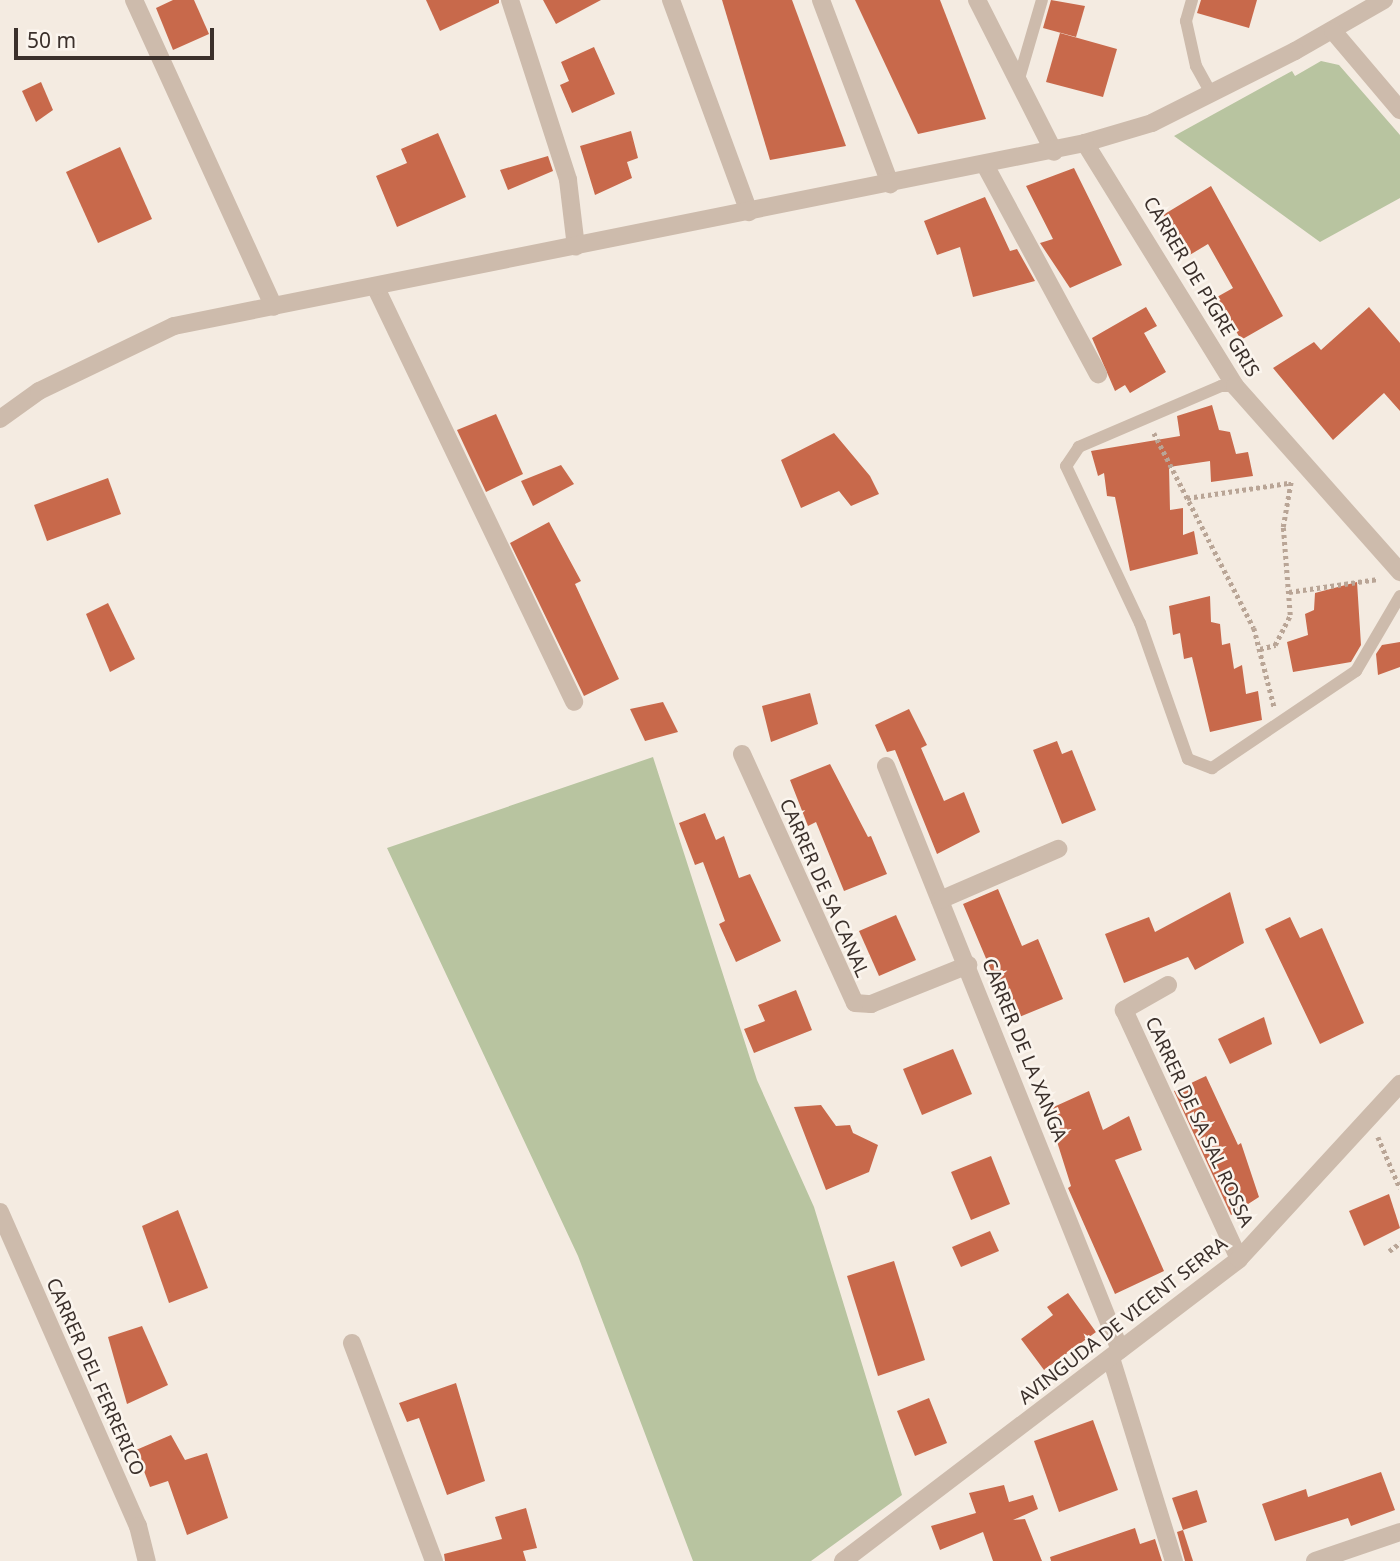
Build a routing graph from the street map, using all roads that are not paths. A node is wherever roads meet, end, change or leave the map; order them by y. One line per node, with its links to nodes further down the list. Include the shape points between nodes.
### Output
1 (134, 0): 20 (street)
2 (510, 0): 18 (street, via 568,180)
3 (671, 0): 17 (street)
4 (821, 0): 16 (street)
5 (976, 0): 10 (street)
6 (1042, 0): 10 (lane)
7 (1192, 0): 11 (lane, via 1186,21 1196,66)
8 (1384, 0): 9 (street)
9 (1333, 31): 11 (street); 12 (street)
10 (1018, 82): 14 (street)
11 (1211, 93): 13 (street, via 1152,123)
12 (1400, 110)
13 (1086, 143): 14 (street); 22 (street, CARRER DE PIGRE GRIS)
14 (1054, 152): 15 (street)
15 (985, 165): 16 (street); 21 (street)
16 (890, 184): 17 (street)
17 (749, 212): 18 (street)
18 (576, 247): 19 (street)
19 (375, 286): 20 (street); 26 (street)
20 (274, 307): 23 (street, via 174,327 39,391)
21 (1098, 374)
22 (1236, 386): 24 (street, CARRER DE PIGRE GRIS); 25 (lane, via 1221,386 1079,447 1066,466 1140,623 1188,759 1212,768 1356,671)
23 (0, 419)
24 (1396, 568)
25 (1400, 596)
26 (574, 702)
27 (741, 754): 31 (street, CARRER DE SA CANAL, via 855,1003 871,1004)
28 (886, 766): 30 (street, CARRER DE LA XANGA)
29 (1058, 849): 30 (street)
30 (940, 900): 31 (street, CARRER DE LA XANGA)
31 (968, 965): 37 (street, CARRER DE LA XANGA)
32 (1168, 985): 35 (street, CARRER DE SA SAL ROSSA, via 1124,1010)
33 (1400, 1084): 35 (street, AVINGUDA DE VICENT SERRA)
34 (0, 1212): 40 (street, CARRER DEL FERRERICO, via 138,1526)
35 (1239, 1259): 37 (street, AVINGUDA DE VICENT SERRA)
36 (352, 1343): 41 (street)
37 (1116, 1354): 39 (street, AVINGUDA DE VICENT SERRA); 42 (street, CARRER DE LA XANGA)
38 (1400, 1532): 43 (street)
39 (855, 1558)
40 (147, 1561)
41 (434, 1561)
42 (1174, 1561)
43 (1315, 1561)

